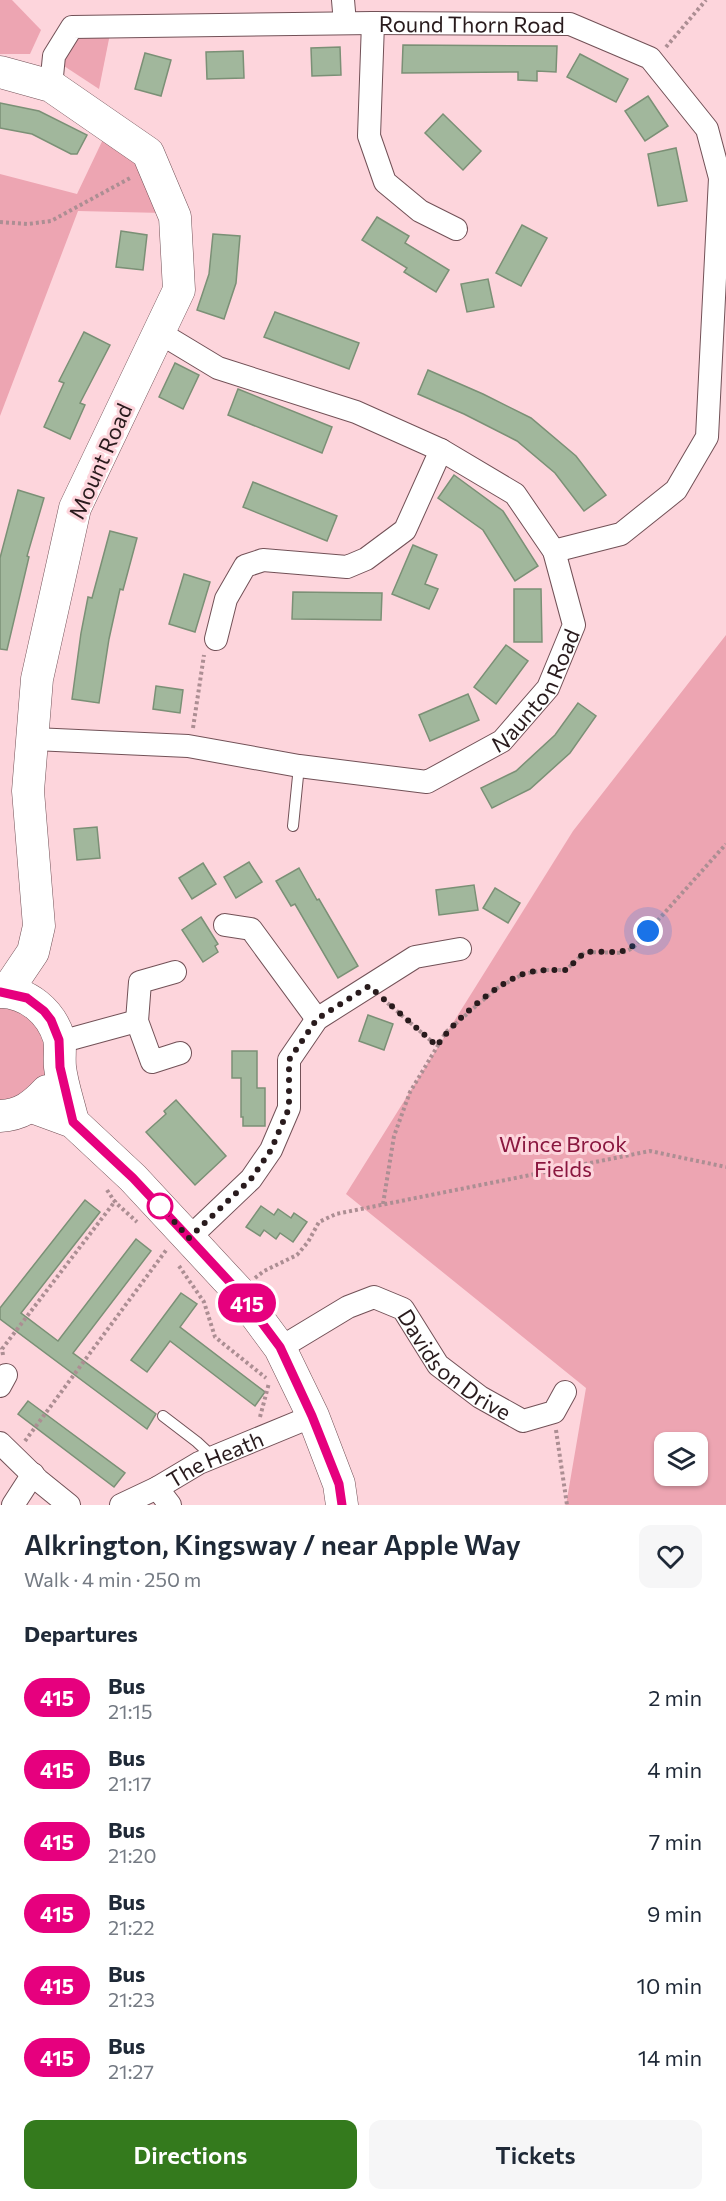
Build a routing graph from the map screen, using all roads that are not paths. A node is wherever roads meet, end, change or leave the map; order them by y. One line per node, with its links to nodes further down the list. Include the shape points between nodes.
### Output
1 (343, 0): 2 (street)
2 (345, 23): 3 (street, Round Thorn Road); 5 (street, Round Thorn Road, via 72,27 54,56)
3 (373, 23): 6 (street, via 369,136 386,182 420,211); 9 (street, Round Thorn Road, via 570,24 650,58 707,129 720,178 707,437 676,490 621,534)
4 (0, 72): 5 (street, Mount Road)
5 (51, 86): 7 (street, Mount Road, via 148,153 154,165 175,217 179,290)
6 (456, 229)
7 (160, 333): 8 (street, Naunton Road, via 218,368 356,412); 11 (street, Mount Road, via 75,508 37,679)
8 (441, 450): 9 (street, Naunton Road, via 515,494); 10 (street, via 405,530 366,559 347,567 263,560 245,566 226,599)
9 (554, 551): 12 (street, Naunton Road, via 574,625 548,688 502,741 427,782)
10 (216, 639)
11 (34, 739): 12 (street, Naunton Road, via 190,746); 16 (street, Mount Road, via 28,791 39,926)
12 (299, 766): 13 (lane)
13 (292, 825)
14 (225, 925): 19 (street, via 251,929)
15 (460, 949): 19 (street, via 415,957)
16 (33, 952): 18 (street, Mount Road); 21 (street, Mount Road)
17 (175, 972): 20 (street, via 140,982)
18 (3, 992): 21 (street, via 27,998 44,1011)
19 (317, 1019): 26 (street, via 289,1060 289,1108 271,1150 251,1179)
20 (137, 1021): 21 (street); 22 (street, via 152,1062)
21 (57, 1043): 23 (street, via 52,1087); 25 (street, Mount Road)
22 (180, 1053)
23 (32, 1107): 24 (street); 25 (street)
24 (0, 1116)
25 (73, 1122): 26 (street, via 124,1190)
26 (178, 1244): 27 (street, via 238,1291)
27 (280, 1347): 28 (street, Davidson Drive, via 348,1307 374,1297 403,1310 438,1365 480,1397 523,1421); 30 (street)
28 (560, 1402)
29 (163, 1416): 32 (lane)
30 (312, 1416): 32 (street, The Heath); 38 (street, via 339,1484)
31 (7, 1450): 33 (street)
32 (213, 1457): 34 (street, The Heath, via 199,1463)
33 (33, 1474): 35 (street); 36 (street)
34 (164, 1496): 37 (street, The Heath)
35 (13, 1505)
36 (69, 1505)
37 (121, 1505)
38 (342, 1505)

